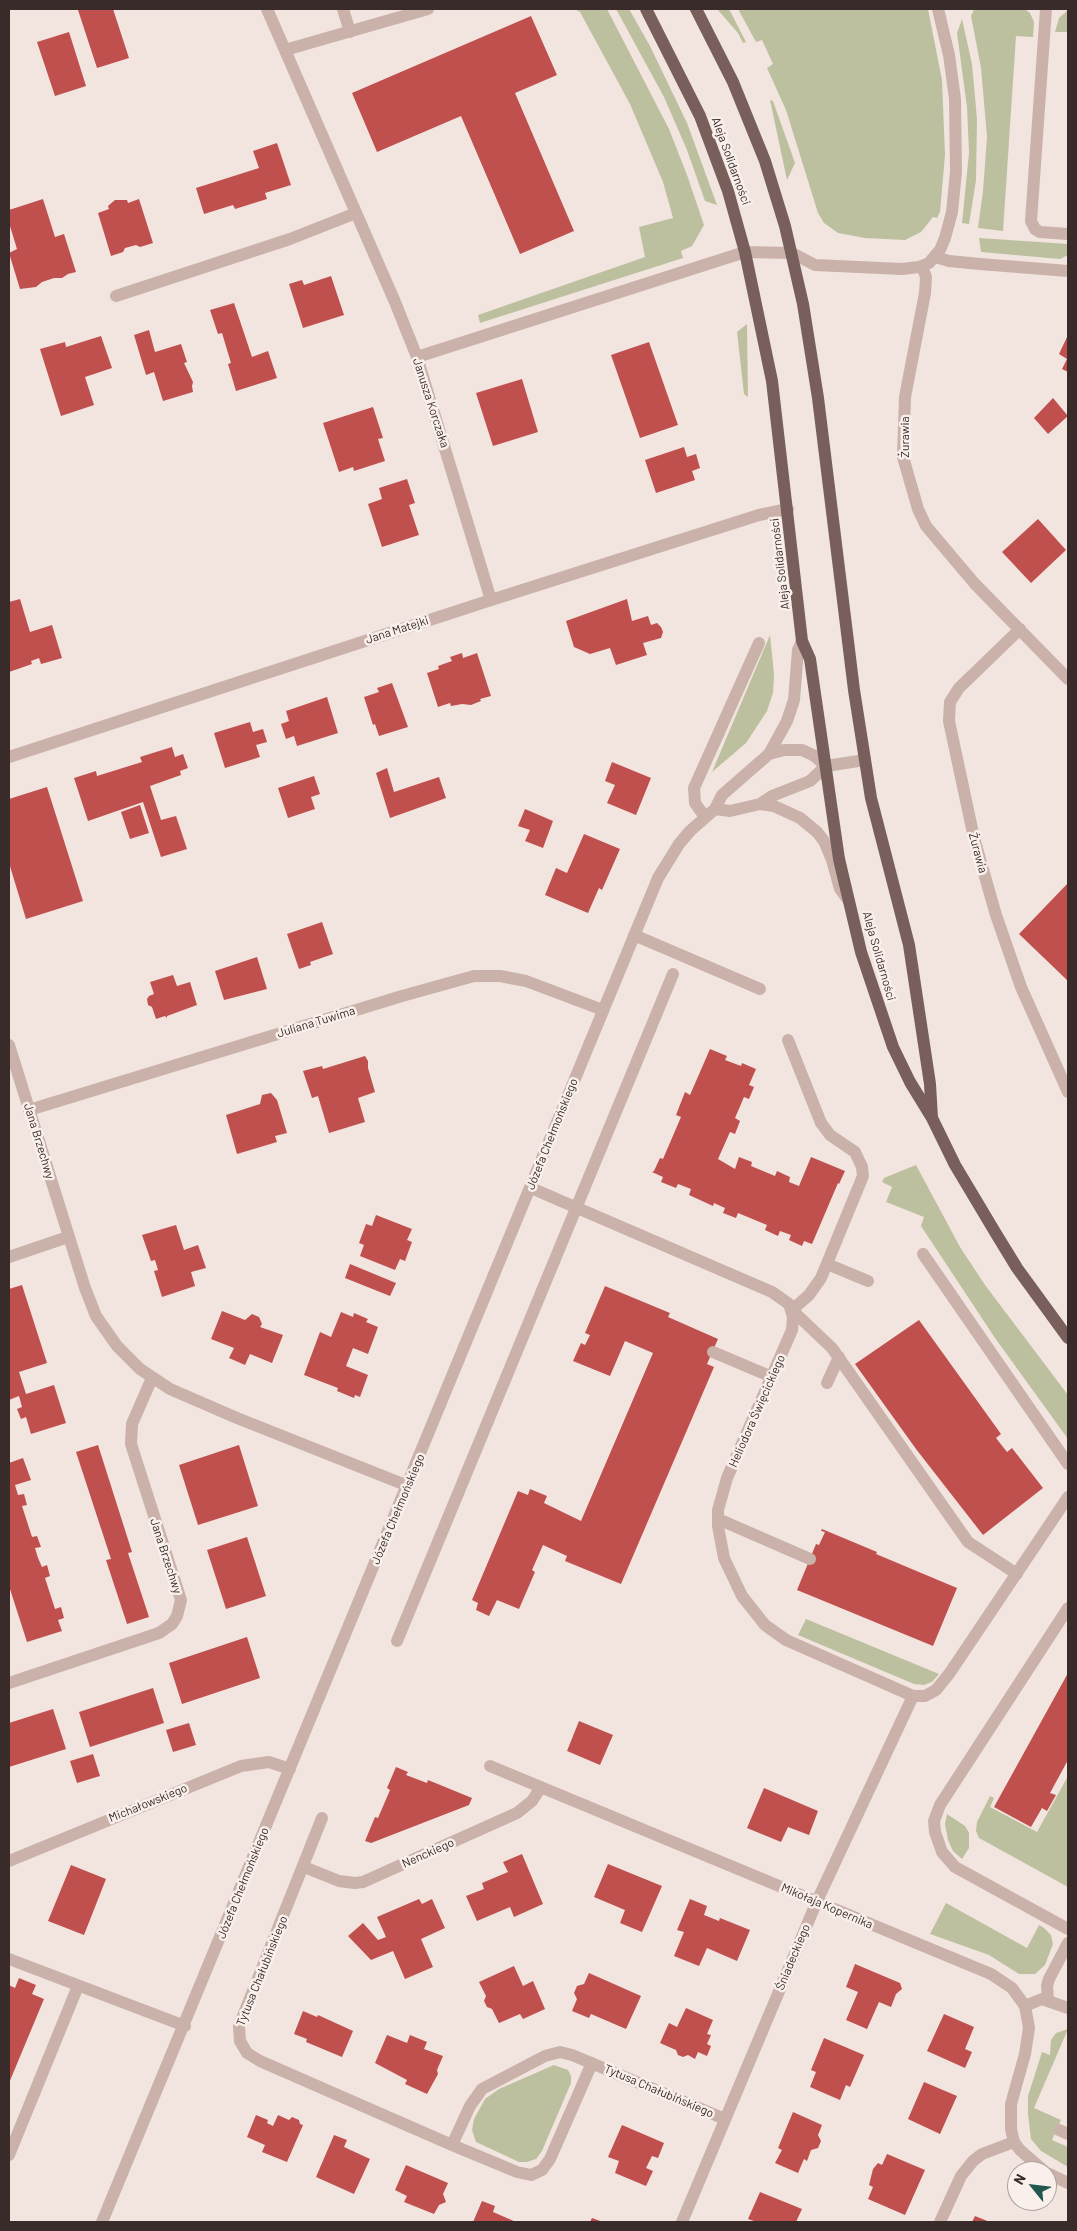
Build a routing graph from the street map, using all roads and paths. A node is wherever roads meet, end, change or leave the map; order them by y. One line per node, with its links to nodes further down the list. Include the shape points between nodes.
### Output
1 (267, 9): 9 (street, Janusza Korczaka)
2 (343, 9): 8 (street)
3 (428, 9): 8 (street)
4 (646, 9): 12 (main road, Aleja Solidarności, via 700,116 728,191)
5 (696, 9): 13 (main road, Aleja Solidarności, via 748,116)
6 (938, 9): 14 (street, via 952,78 957,150 952,212 944,242)
7 (1046, 9): 11 (street, via 1031,221 1040,232)
8 (350, 32): 9 (street)
9 (285, 50): 10 (street, Janusza Korczaka)
10 (356, 213): 17 (street, via 290,239); 18 (street, Janusza Korczaka)
11 (1068, 234)
12 (745, 252): 13 (street); 18 (street); 19 (main road, Aleja Solidarności, via 772,381)
13 (792, 253): 15 (street, via 815,265 896,269); 27 (main road, Aleja Solidarności, via 818,398)
14 (934, 257): 15 (street); 16 (street)
15 (922, 266): 21 (street, Żurawia, via 926,276 925,293 905,397 903,457 911,490 926,526)
16 (1068, 271)
17 (116, 296)
18 (417, 357): 20 (street, Janusza Korczaka)
19 (788, 509): 20 (street, Jana Matejki, via 759,515); 22 (main road, Aleja Solidarności)
20 (491, 600): 26 (street, Jana Matejki)
21 (1020, 630): 24 (street, Żurawia); 38 (street, Żurawia, via 959,688 950,702 949,721 974,838 996,915 1026,1000)
22 (802, 641): 25 (street, Józefa Chełmońskiego, via 798,650 794,700); 28 (main road, Aleja Solidarności, via 810,659)
23 (760, 642): 30 (street, via 694,788 694,803)
24 (1068, 679)
25 (769, 754): 28 (street, via 802,750); 30 (street, Józefa Chełmońskiego, via 727,789)
26 (9, 757)
27 (865, 760): 28 (street); 40 (main road, Aleja Solidarności, via 882,847 909,946)
28 (826, 766): 29 (street, via 810,781); 31 (main road, Aleja Solidarności, via 839,859)
29 (760, 804): 30 (street); 31 (street, via 774,806 800,818 817,832 829,851 840,889)
30 (710, 813): 32 (street, Józefa Chełmońskiego, via 690,831 667,861)
31 (849, 901): 40 (main road, Aleja Solidarności, via 861,952 893,1047)
32 (634, 935): 34 (street); 35 (street, Józefa Chełmońskiego)
33 (673, 974): 42 (street)
34 (760, 989)
35 (603, 1010): 39 (street, Juliana Tuwima, via 526,981 474,976 392,998); 41 (street, Józefa Chełmońskiego)
36 (788, 1040): 46 (street, via 824,1128 851,1147 862,1166 860,1185)
37 (9, 1045): 39 (street, Jana Brzechwy)
38 (1068, 1092)
39 (29, 1110): 43 (street, Jana Brzechwy)
40 (932, 1118): 49 (main road, Aleja Solidarności, via 995,1232)
41 (531, 1188): 42 (street); 56 (street, Józefa Chełmońskiego)
42 (576, 1208): 48 (street, via 778,1294); 62 (street)
43 (68, 1237): 45 (street); 53 (street, Jana Brzechwy, via 90,1302 105,1331 128,1358)
44 (922, 1254): 55 (street)
45 (9, 1257)
46 (827, 1264): 47 (street); 48 (street, via 809,1295)
47 (868, 1281)
48 (792, 1310): 51 (street); 52 (street, Heliodora Święcickiego, via 792,1330)
49 (1068, 1338)
50 (712, 1352): 52 (street)
51 (839, 1357): 54 (street); 60 (street, via 968,1542)
52 (772, 1377): 58 (street, Heliodora Święcickiego, via 728,1478)
53 (152, 1378): 56 (street, Jana Brzechwy, via 212,1408); 63 (street, Jana Brzechwy, via 132,1424 131,1444 181,1608 172,1624 158,1633)
54 (827, 1382)
55 (1068, 1464)
56 (408, 1486): 66 (street, Józefa Chełmońskiego)
57 (1068, 1498): 60 (street)
58 (718, 1519): 59 (street); 64 (street, Heliodora Święcickiego, via 720,1542 732,1577 742,1596 765,1625 794,1645)
59 (810, 1559)
60 (1017, 1574): 64 (street, via 936,1690 924,1696)
61 (1068, 1608): 72 (street, via 940,1805 934,1822 942,1852 955,1867)
62 (397, 1641)
63 (9, 1683)
64 (913, 1696): 71 (street, Śniadeckiego)
65 (490, 1766): 67 (street, Mikołaja Kopernika)
66 (290, 1769): 69 (street, Michałowskiego, via 269,1762 241,1766); 79 (street, Józefa Chełmońskiego)
67 (541, 1787): 70 (street, Nenckiego, via 532,1801 518,1813 363,1882 339,1881); 71 (street, Mikołaja Kopernika)
68 (322, 1818): 70 (street, Tytusa Chałubińskiego)
69 (9, 1861)
70 (304, 1868): 83 (street, Tytusa Chałubińskiego, via 242,2018 238,2034 242,2048 260,2061)
71 (817, 1901): 77 (street, Mikołaja Kopernika, via 991,1974 1012,1988); 81 (street, Śniadeckiego)
72 (1068, 1929)
73 (1068, 1943): 76 (street, via 1047,1986)
74 (9, 1959): 75 (street)
75 (78, 1986): 79 (street); 84 (street)
76 (1048, 2000): 77 (street, via 1035,2000); 78 (street)
77 (1025, 2006): 82 (street, via 1028,2039 1010,2117)
78 (1068, 2008)
79 (185, 2026): 86 (street, Józefa Chełmońskiego)
80 (592, 2063): 81 (street, Tytusa Chałubińskiego); 83 (street, Tytusa Chałubińskiego, via 566,2053 552,2053 488,2084 473,2099); 83 (street, Tytusa Chałubińskiego, via 547,2166 536,2174 518,2172)
81 (726, 2120): 87 (street, Śniadeckiego)
82 (1014, 2142): 85 (street); 88 (street, via 972,2160)
83 (452, 2145)
84 (9, 2155)
85 (1030, 2161)
86 (102, 2222)
87 (682, 2222)
88 (940, 2222)

